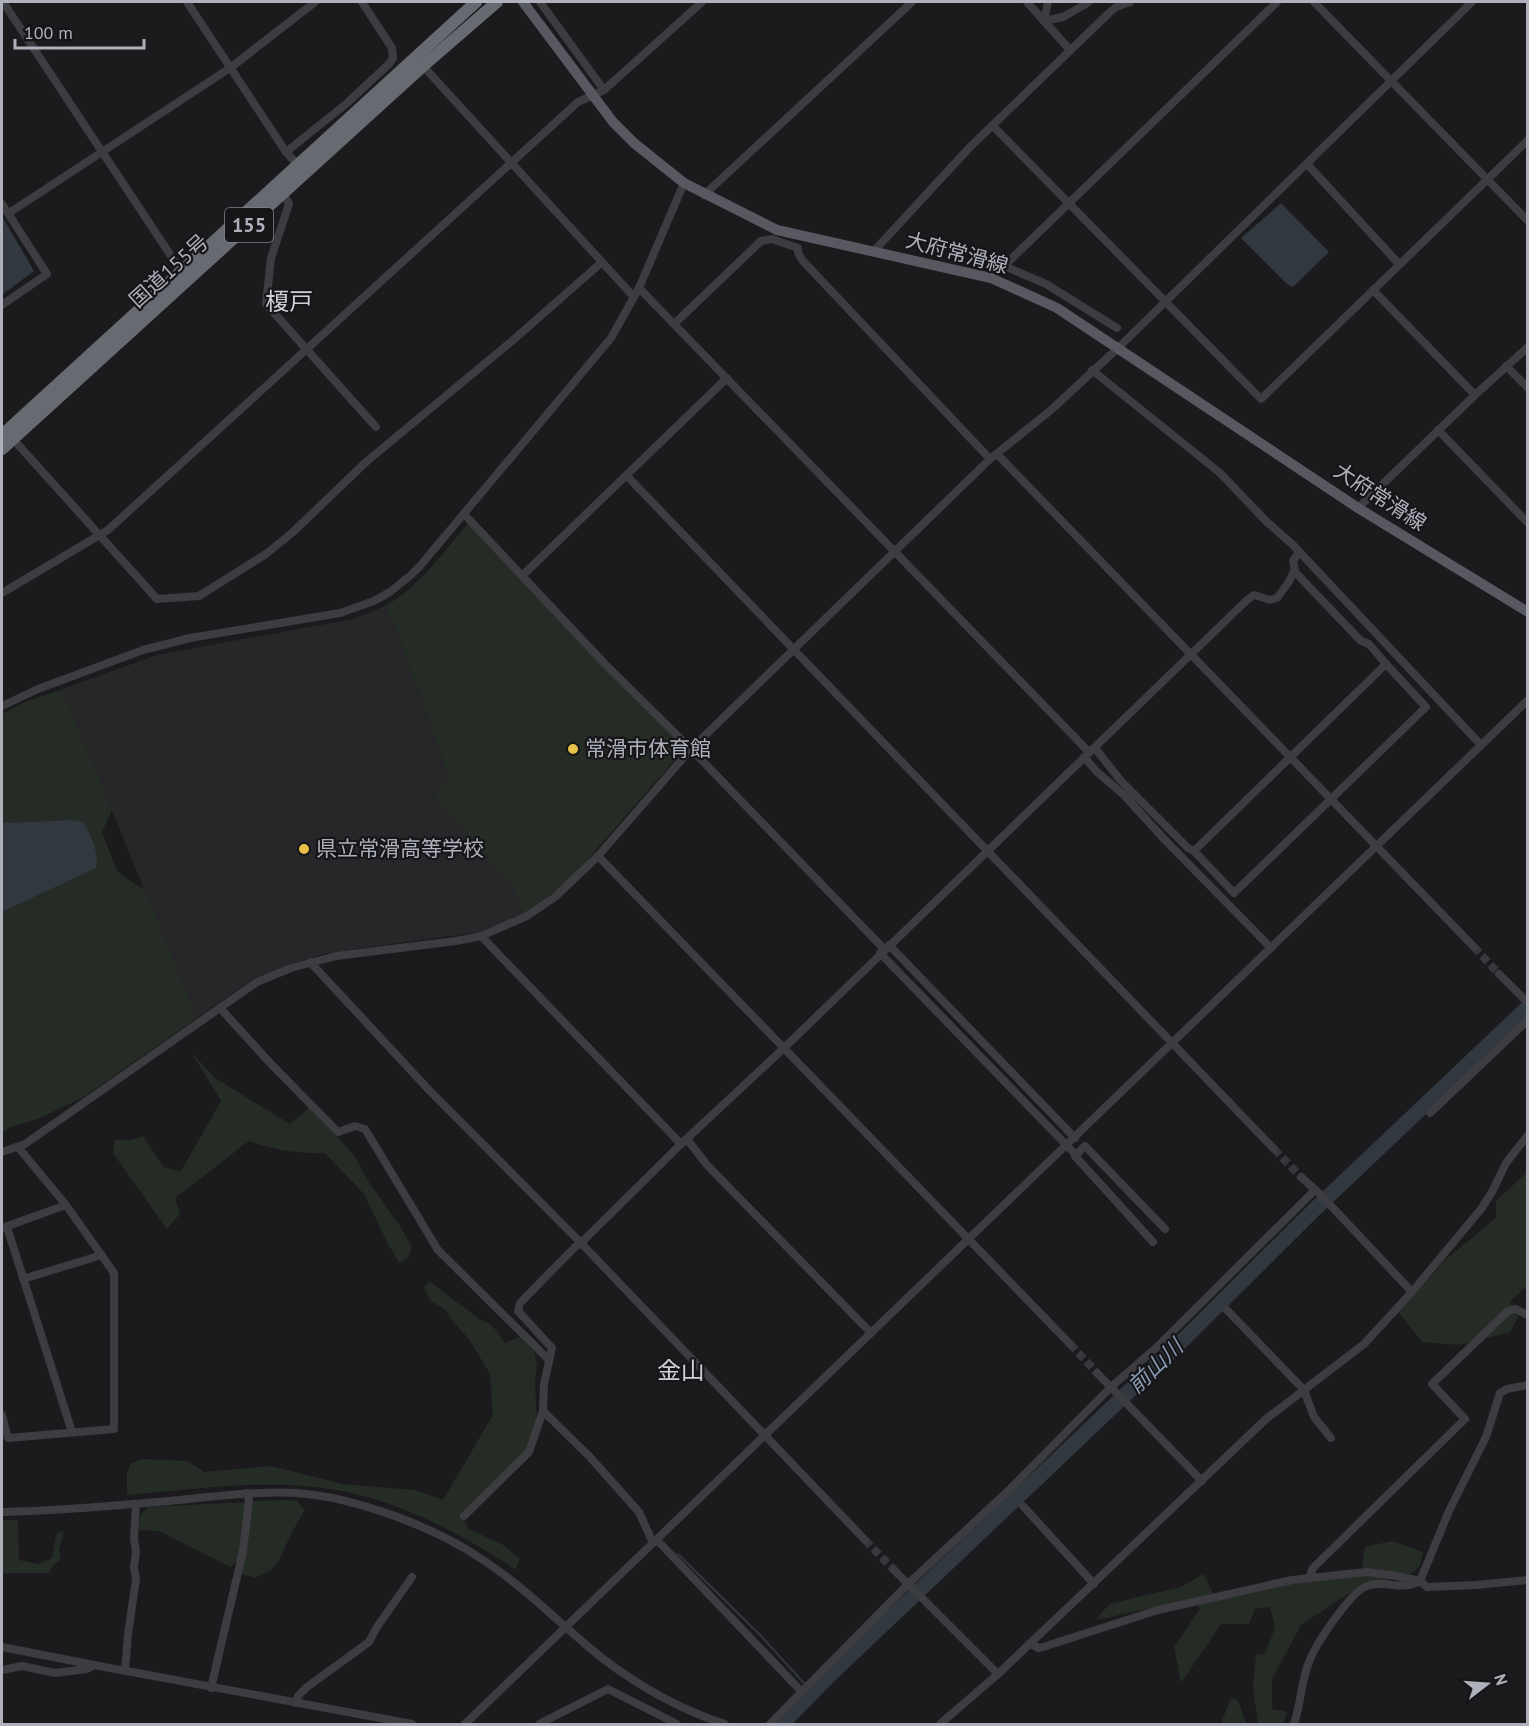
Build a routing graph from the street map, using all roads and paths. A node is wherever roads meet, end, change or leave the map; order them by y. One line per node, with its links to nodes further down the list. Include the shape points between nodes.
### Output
1 (3, 2): 27 (street)
2 (187, 2): 21 (street)
3 (315, 2): 21 (street)
4 (362, 2): 28 (street, via 392,48 393,58 346,104)
5 (476, 2): 30 (highway, 国道155号 / 155)
6 (496, 2): 20 (highway, 国道155号 / 155)
7 (523, 2): 24 (main road, 大府常滑線)
8 (540, 2): 23 (street)
9 (702, 2): 23 (street)
10 (912, 2): 35 (street)
11 (1027, 2): 18 (street)
12 (1048, 2): 18 (street)
13 (1089, 2): 18 (street, via 1063,17)
14 (1130, 2): 19 (street, via 1116,7)
15 (1277, 2): 37 (street)
16 (1314, 2): 22 (street)
17 (1472, 2): 22 (street)
18 (1044, 21): 19 (street)
19 (1070, 50): 25 (street)
20 (423, 66): 29 (street); 34 (highway, 国道155号 / 155)
21 (230, 68): 27 (street); 28 (street)
22 (1391, 82): 31 (street); 32 (street)
23 (604, 90): 24 (street)
24 (592, 95): 29 (street, via 578,102); 33 (main road, 大府常滑線, via 634,143)
25 (993, 126): 37 (street); 40 (street)
26 (1527, 140): 32 (street)
27 (102, 152): 38 (street); 43 (street)
28 (286, 152): 30 (street)
29 (512, 162): 41 (street); 53 (street)
30 (297, 164): 43 (highway, 国道155号 / 155)
31 (1307, 164): 42 (street); 47 (street)
32 (1487, 179): 39 (street); 42 (street)
33 (684, 183): 35 (main road, 大府常滑線); 44 (street)
34 (283, 194): 53 (street, via 289,204 271,258 266,302); 61 (highway, 国道155号 / 155)
35 (704, 195): 40 (main road, 大府常滑線, via 777,230)
36 (2, 204): 38 (street)
37 (1069, 204): 47 (street); 50 (street, via 1004,266 1055,289)
38 (9, 213): 48 (street, via 47,274)
39 (1527, 221)
40 (874, 251): 52 (main road, 大府常滑線, via 991,278 1057,308)
41 (602, 262): 46 (street); 68 (street, via 366,462 293,532 199,596 157,599)
42 (1400, 264): 45 (street)
43 (181, 271): 61 (highway, 国道155号 / 155)
44 (639, 288): 46 (street); 49 (street)
45 (1373, 290): 47 (street, via 1261,399); 58 (street)
46 (633, 296): 66 (street, via 611,338)
47 (1165, 302): 52 (street)
48 (2, 304)
49 (674, 324): 56 (street); 63 (street, via 761,241 772,239 798,248 803,261)
50 (1117, 328)
51 (1527, 347): 54 (street)
52 (1118, 348): 55 (street); 65 (main road, 大府常滑線)
53 (306, 349): 59 (street); 68 (street)
54 (1506, 366): 57 (street); 58 (street)
55 (1092, 370): 63 (street, via 1051,410); 70 (street, via 1220,473)
56 (727, 378): 64 (street); 69 (street)
57 (1527, 388)
58 (1475, 395): 60 (street)
59 (376, 427)
60 (1438, 430): 65 (street); 67 (street)
61 (5, 434): 62 (highway, 国道155号 / 155); 68 (street)
62 (2, 449)
63 (993, 456): 69 (street); 76 (street)
64 (627, 476): 72 (street); 75 (street)
65 (1358, 508): 74 (main road, 大府常滑線)
66 (464, 514): 72 (street); 79 (street, via 411,575 374,601 340,613 190,638 143,650)
67 (1527, 523)
68 (100, 536): 73 (street)
69 (895, 551): 75 (street); 82 (street)
70 (1299, 552): 71 (street, via 1293,561); 80 (street)
71 (1294, 571): 76 (street, via 1277,598 1254,595); 77 (street)
72 (523, 575): 81 (street)
73 (2, 593)
74 (1527, 612)
75 (794, 650): 81 (street); 87 (street)
76 (1191, 654): 82 (street); 83 (street)
77 (1386, 664): 83 (street); 84 (street, via 1426,707)
78 (1527, 700): 80 (street)
79 (2, 706)
80 (1481, 745): 85 (street)
81 (691, 749): 88 (street); 92 (street)
82 (1089, 752): 86 (street); 87 (street); 91 (street, via 1096,771 1124,795)
83 (1290, 757): 84 (street); 86 (street)
84 (1332, 800): 85 (street); 86 (street, via 1234,893)
85 (1376, 846): 90 (street); 91 (street)
86 (1194, 851)
87 (987, 852): 92 (street); 98 (street)
88 (598, 856): 89 (street, via 555,897 527,916); 99 (street)
89 (482, 936): 93 (street); 103 (street)
90 (1474, 946)
91 (1271, 948): 98 (street)
92 (884, 949): 99 (street); 102 (street); 104 (street)
93 (309, 962): 96 (street, via 257,982); 116 (street)
94 (1499, 974): 95 (street)
95 (1524, 1000)
96 (220, 1008): 105 (street); 124 (street, via 338,1132 355,1126 365,1130 438,1250)
97 (1527, 1020): 100 (street)
98 (1172, 1043): 102 (street); 106 (street)
99 (784, 1048): 103 (street); 114 (street)
100 (1430, 1113)
101 (1527, 1135): 119 (street, via 1506,1162 1481,1209)
102 (1075, 1138): 104 (street)
103 (684, 1142): 116 (street); 122 (street)
104 (1067, 1146): 108 (street); 114 (street)
105 (18, 1147): 107 (street); 111 (street)
106 (1274, 1149)
107 (2, 1152)
108 (1076, 1155): 113 (street, via 1085,1146); 115 (street)
109 (1301, 1177): 110 (street)
110 (1317, 1191): 119 (street); 127 (street)
111 (66, 1205): 112 (street); 117 (street)
112 (4, 1227): 118 (street)
113 (1165, 1229)
114 (969, 1239): 122 (street); 123 (street)
115 (1153, 1242)
116 (581, 1243): 124 (street, via 518,1308 551,1346); 132 (street)
117 (102, 1255): 118 (street); 131 (street, via 114,1273 114,1429)
118 (23, 1279): 131 (street)
119 (1412, 1292): 128 (street, via 1364,1344)
120 (1227, 1310): 128 (street)
121 (1527, 1315): 144 (street, via 1515,1309 1508,1311 1432,1384 1465,1419 1313,1568)
122 (871, 1333): 132 (street)
123 (1070, 1344)
124 (549, 1360): 129 (street)
125 (1097, 1374): 127 (street)
126 (1527, 1385): 146 (street, via 1500,1393 1486,1437)
127 (1113, 1390): 134 (street); 148 (street)
128 (1304, 1390): 133 (street, via 1314,1417); 134 (street, via 1266,1419)
129 (543, 1411): 139 (street, via 529,1452); 141 (street, via 639,1512)
130 (2, 1415): 131 (street, via 8,1438)
131 (72, 1432)
132 (765, 1436): 140 (street); 141 (street)
133 (1331, 1438)
134 (1202, 1480): 147 (street)
135 (247, 1493): 136 (street); 149 (street, via 298,1493 380,1511 413,1524 482,1559); 156 (street, via 243,1551)
136 (136, 1504): 138 (street); 154 (street, via 136,1579)
137 (1023, 1506): 147 (street)
138 (2, 1512)
139 (464, 1516)
140 (865, 1540)
141 (655, 1541): 149 (street); 157 (street)
142 (894, 1570): 148 (street)
143 (412, 1577): 158 (street, via 369,1642 307,1687)
144 (1309, 1578): 146 (street, via 1366,1572); 151 (street, via 1158,1610 1043,1647 1030,1643)
145 (1527, 1580): 146 (street, via 1439,1587 1427,1587)
146 (1420, 1581): 166 (street, via 1411,1587 1375,1583 1351,1597 1308,1664)
147 (1094, 1584): 151 (street)
148 (909, 1585): 155 (street); 157 (street)
149 (565, 1626): 160 (street); 163 (street, via 602,1658 647,1688 674,1704)
150 (2, 1647): 152 (street)
151 (1018, 1655): 155 (street)
152 (94, 1665): 153 (street, via 56,1673 22,1666); 154 (street)
153 (2, 1670)
154 (125, 1671): 156 (street)
155 (998, 1674): 165 (street)
156 (211, 1688): 158 (street)
157 (801, 1691): 164 (street)
158 (296, 1703): 159 (street)
159 (408, 1724)
160 (465, 1725)
161 (539, 1725): 162 (street, via 609,1689)
162 (677, 1725)
163 (726, 1725)
164 (770, 1725)
165 (940, 1725)
166 (1294, 1725)

